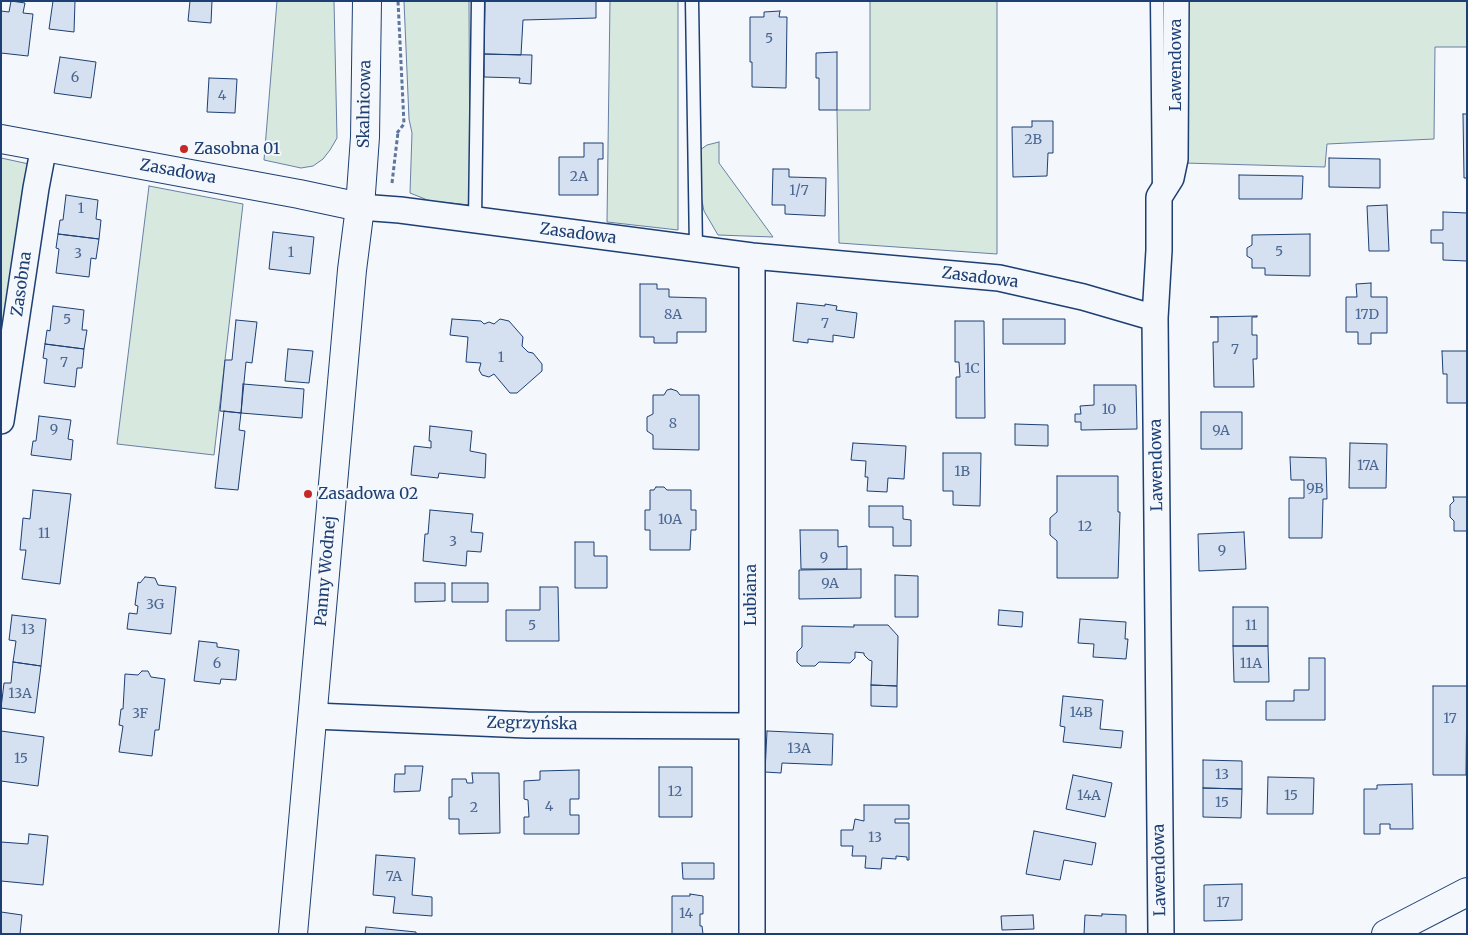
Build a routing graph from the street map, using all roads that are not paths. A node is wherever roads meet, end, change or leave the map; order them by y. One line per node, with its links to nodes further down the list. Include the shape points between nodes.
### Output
1 (367, 1): 9 (street, Skalnicowa, via 366,137)
2 (478, 1): 10 (lane)
3 (692, 1): 11 (lane)
4 (1157, 1): 8 (lane)
5 (1176, 1): 8 (street, Lawendowa, via 1175,159 1171,178)
6 (1, 139): 7 (street, Zasadowa)
7 (44, 146): 9 (street, Zasadowa); 14 (street, Zasobna)
8 (1159, 197): 13 (street, Lawendowa)
9 (360, 208): 10 (street, Zasadowa); 15 (street, Panny Wodnej)
10 (475, 220): 11 (street, Zasadowa)
11 (696, 249): 12 (street, Zasadowa)
12 (752, 256): 13 (street, Zasadowa, via 999,278); 16 (street, Lubiana)
13 (1155, 318): 20 (street, Lawendowa)
14 (1, 421)
15 (314, 716): 16 (street, Zegrzyńska, via 527,725); 18 (street, Panny Wodnej)
16 (751, 726): 19 (street, Lubiana)
17 (1467, 892): 21 (street)
18 (294, 934)
19 (752, 934)
20 (1161, 934)
21 (1386, 934)

